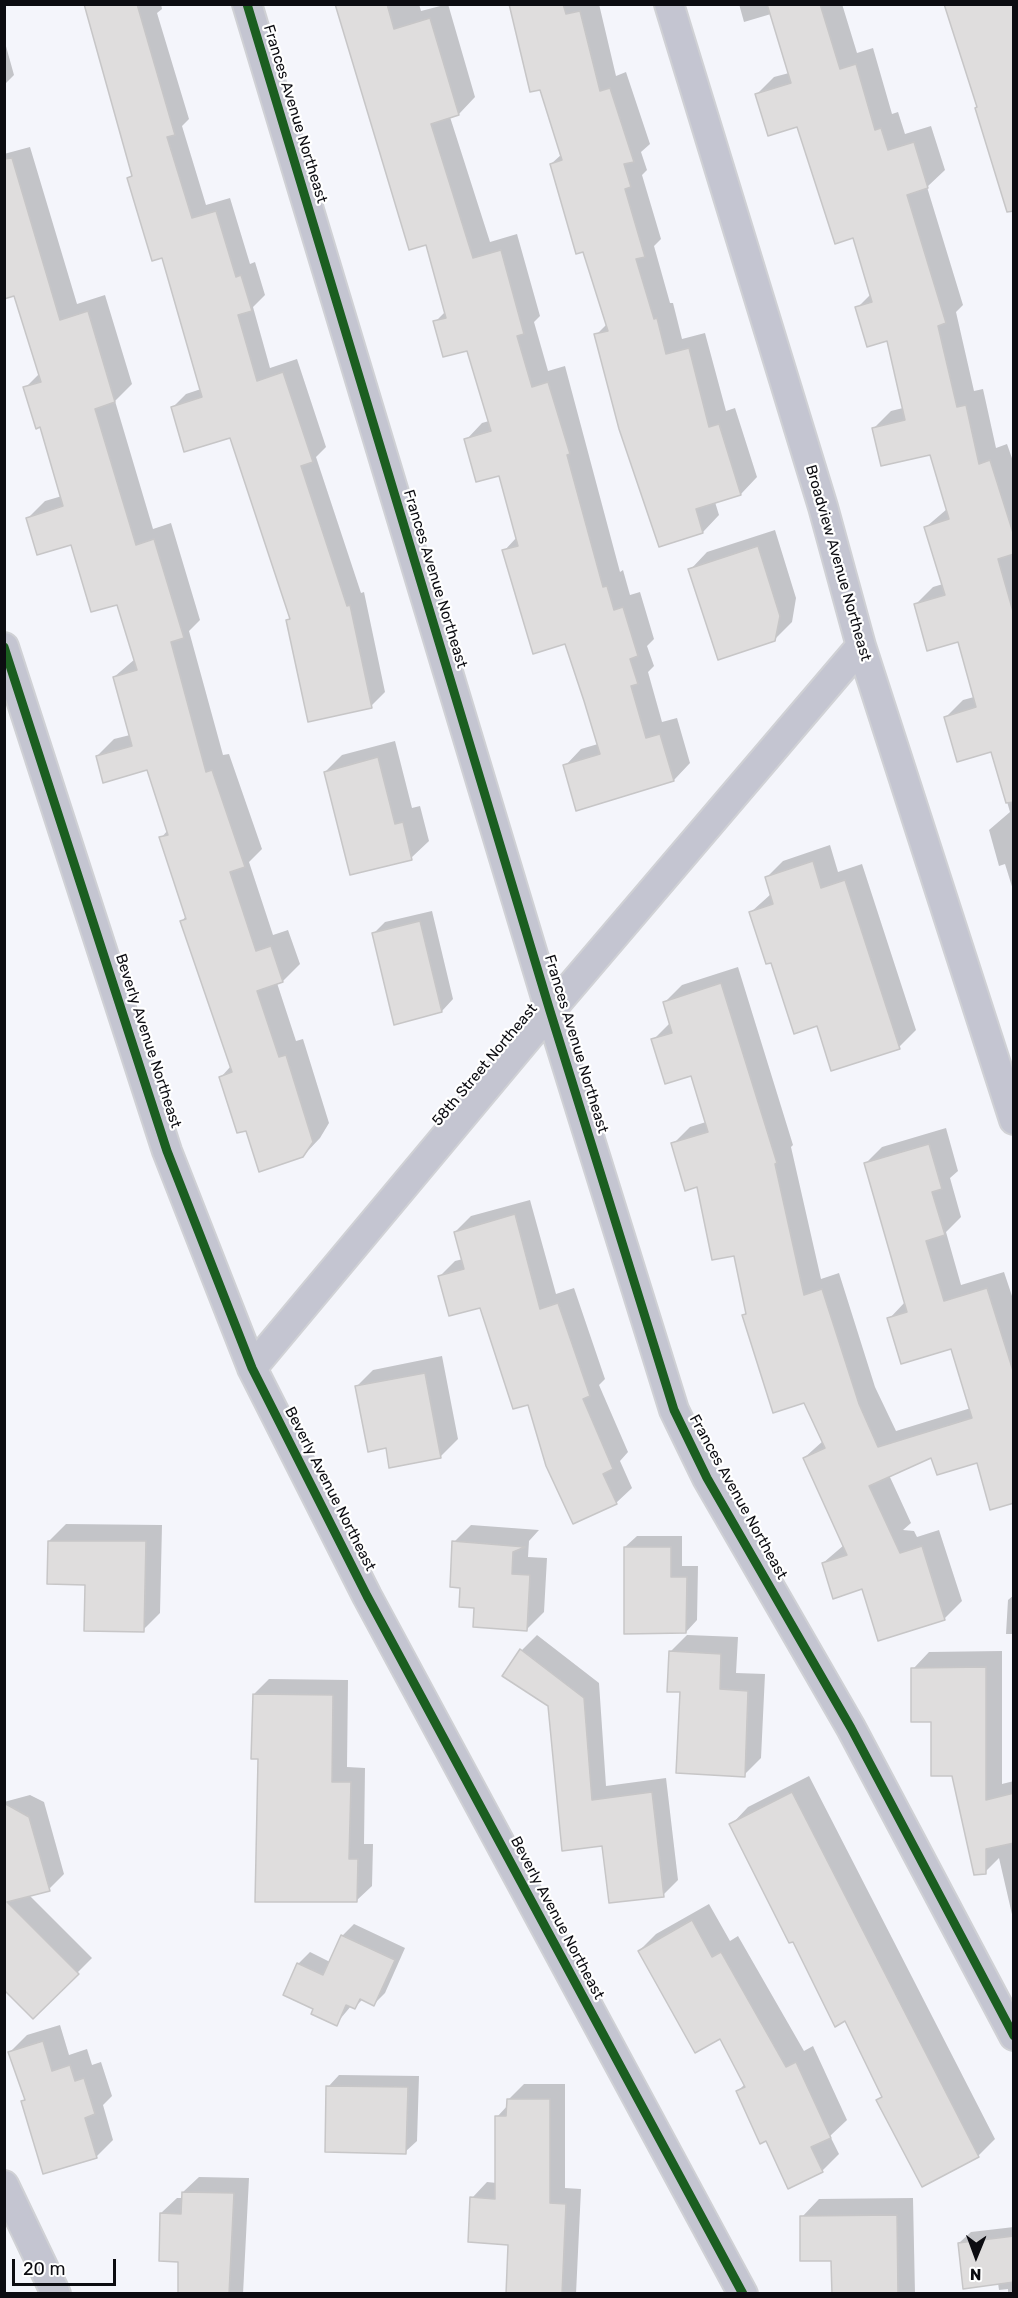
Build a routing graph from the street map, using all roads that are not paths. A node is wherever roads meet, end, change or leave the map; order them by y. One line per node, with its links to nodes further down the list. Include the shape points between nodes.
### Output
1 (247, 4): 5 (street, Frances Avenue Northeast)
2 (669, 4): 3 (street, Broadview Avenue Northeast, via 823,507)
3 (861, 646): 5 (street, 58th Street Northeast); 6 (street, Broadview Avenue Northeast)
4 (4, 647): 7 (street, Beverly Avenue Northeast, via 168,1151)
5 (550, 1011): 7 (street, 58th Street Northeast); 8 (street, Frances Avenue Northeast, via 674,1410 707,1478 850,1728)
6 (1014, 1120)
7 (252, 1368): 11 (street, Beverly Avenue Northeast, via 373,1606)
8 (1014, 2036)
9 (4, 2185): 10 (street)
10 (56, 2294)
11 (743, 2294)

